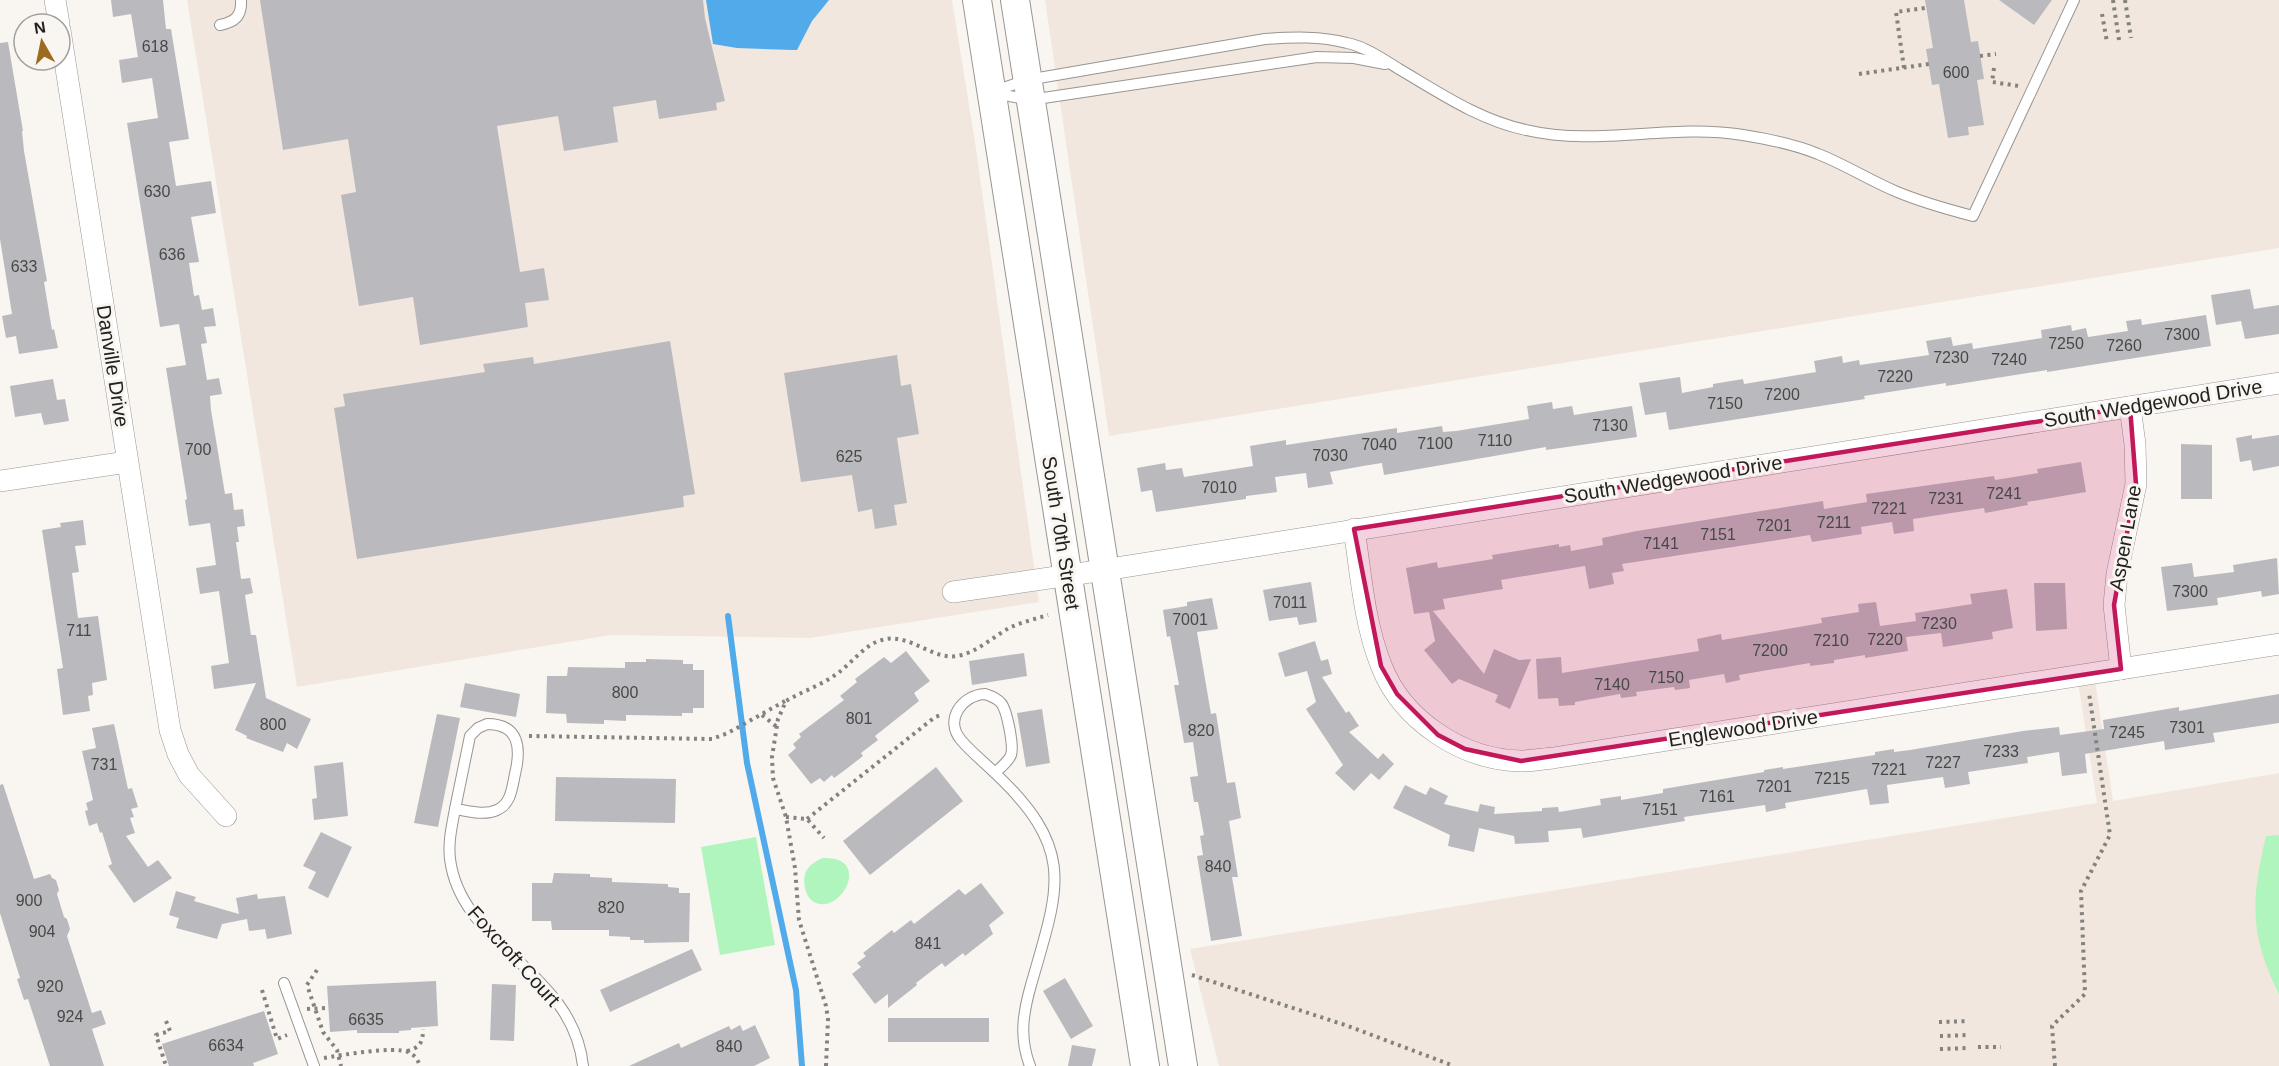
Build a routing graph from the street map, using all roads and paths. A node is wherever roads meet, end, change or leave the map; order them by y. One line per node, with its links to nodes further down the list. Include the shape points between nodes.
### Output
1 (241, 0): 9 (lane, via 237,19)
2 (977, 0): 23 (main road, South 70th Street)
3 (1015, 0): 22 (main road, South 70th Street)
4 (2074, 0): 16 (lane, via 1973,216 1932,206 1817,153 1766,139 1708,131 1591,137 1525,130 1467,109)
5 (2113, 0): 11 (path)
6 (2125, 0): 10 (path)
7 (1925, 8): 17 (path, via 1896,12)
8 (2102, 14): 12 (path)
9 (220, 25)
10 (2131, 38)
11 (2119, 40)
12 (2107, 42)
13 (1996, 54): 14 (path)
14 (1980, 56)
15 (1929, 64): 17 (path)
16 (1394, 66): 22 (lane, via 1354,58 1317,57); 22 (lane, via 1349,43 1293,37 1266,39)
17 (1904, 68): 20 (path)
18 (1994, 68): 21 (path, via 1992,82)
19 (67, 72): 26 (street, Danville Drive)
20 (1859, 74)
21 (2019, 86)
22 (1029, 90): 23 (lane); 23 (lane); 29 (main road, South 70th Street)
23 (991, 92): 30 (main road, South 70th Street)
24 (2279, 383): 25 (street, South Wedgewood Drive)
25 (2130, 407): 28 (street, South Wedgewood Drive); 34 (street, Aspen Lane, via 2136,484 2114,605)
26 (128, 462): 27 (street); 43 (street, Danville Drive, via 165,703 178,754 189,775)
27 (0, 481)
28 (1354, 529): 29 (street, South Wedgewood Drive); 35 (street, Englewood Drive, via 1372,635 1381,666 1397,694 1438,735 1465,749 1496,758 1553,758)
29 (1104, 570): 30 (street, South Wedgewood Drive); 72 (main road, South 70th Street)
30 (1067, 575): 31 (street, South Wedgewood Drive); 71 (main road, South 70th Street)
31 (954, 592)
32 (1048, 615): 36 (path, via 1010,628 956,656 944,656 909,641 883,639 831,677)
33 (2279, 644): 34 (street, Englewood Drive)
34 (2121, 669): 35 (street, Englewood Drive)
35 (2086, 674): 74 (path, via 2110,835 2081,891 2085,994 2052,1026)
36 (786, 701): 38 (path); 39 (path)
37 (943, 715): 45 (path, via 935,717)
38 (759, 716): 39 (path); 40 (path, via 712,739)
39 (777, 728): 44 (path, via 773,778)
40 (527, 736)
41 (995, 773): 41 (lane, via 957,735 958,707 975,695 994,697 1005,709 1011,756); 70 (lane, via 1036,819 1049,843 1055,866 1052,909 1023,1011 1023,1043)
42 (455, 809): 42 (lane, Foxcroft Court, via 484,813 505,805 518,754 517,742 506,728 487,724 470,736); 68 (lane, Foxcroft Court, via 450,858 462,896 481,923 561,1005 579,1039)
43 (226, 816)
44 (786, 817): 45 (path); 69 (path, via 799,920 826,1006)
45 (807, 819): 46 (path)
46 (824, 838)
47 (317, 970): 63 (path, via 307,985 323,1032)
48 (1191, 975): 73 (path, via 1348,1026)
49 (284, 983): 55 (lane)
50 (262, 990): 55 (path, via 277,1039)
51 (166, 1021): 65 (path, via 170,1031 156,1035)
52 (1940, 1022): 53 (path)
53 (1969, 1022)
54 (423, 1029): 62 (path, via 421,1043)
55 (301, 1031): 64 (lane)
56 (1969, 1035): 57 (path)
57 (1940, 1036)
58 (1978, 1047): 59 (path)
59 (2001, 1047)
60 (1969, 1048): 61 (path)
61 (1940, 1049)
62 (406, 1051): 63 (path); 67 (path, via 416,1057)
63 (339, 1055): 64 (path); 66 (path)
64 (313, 1063)
65 (166, 1066)
66 (341, 1066)
67 (420, 1066)
68 (583, 1066)
69 (826, 1066)
70 (1030, 1066)
71 (1145, 1066)
72 (1183, 1066)
73 (1454, 1066)
74 (2055, 1066)

